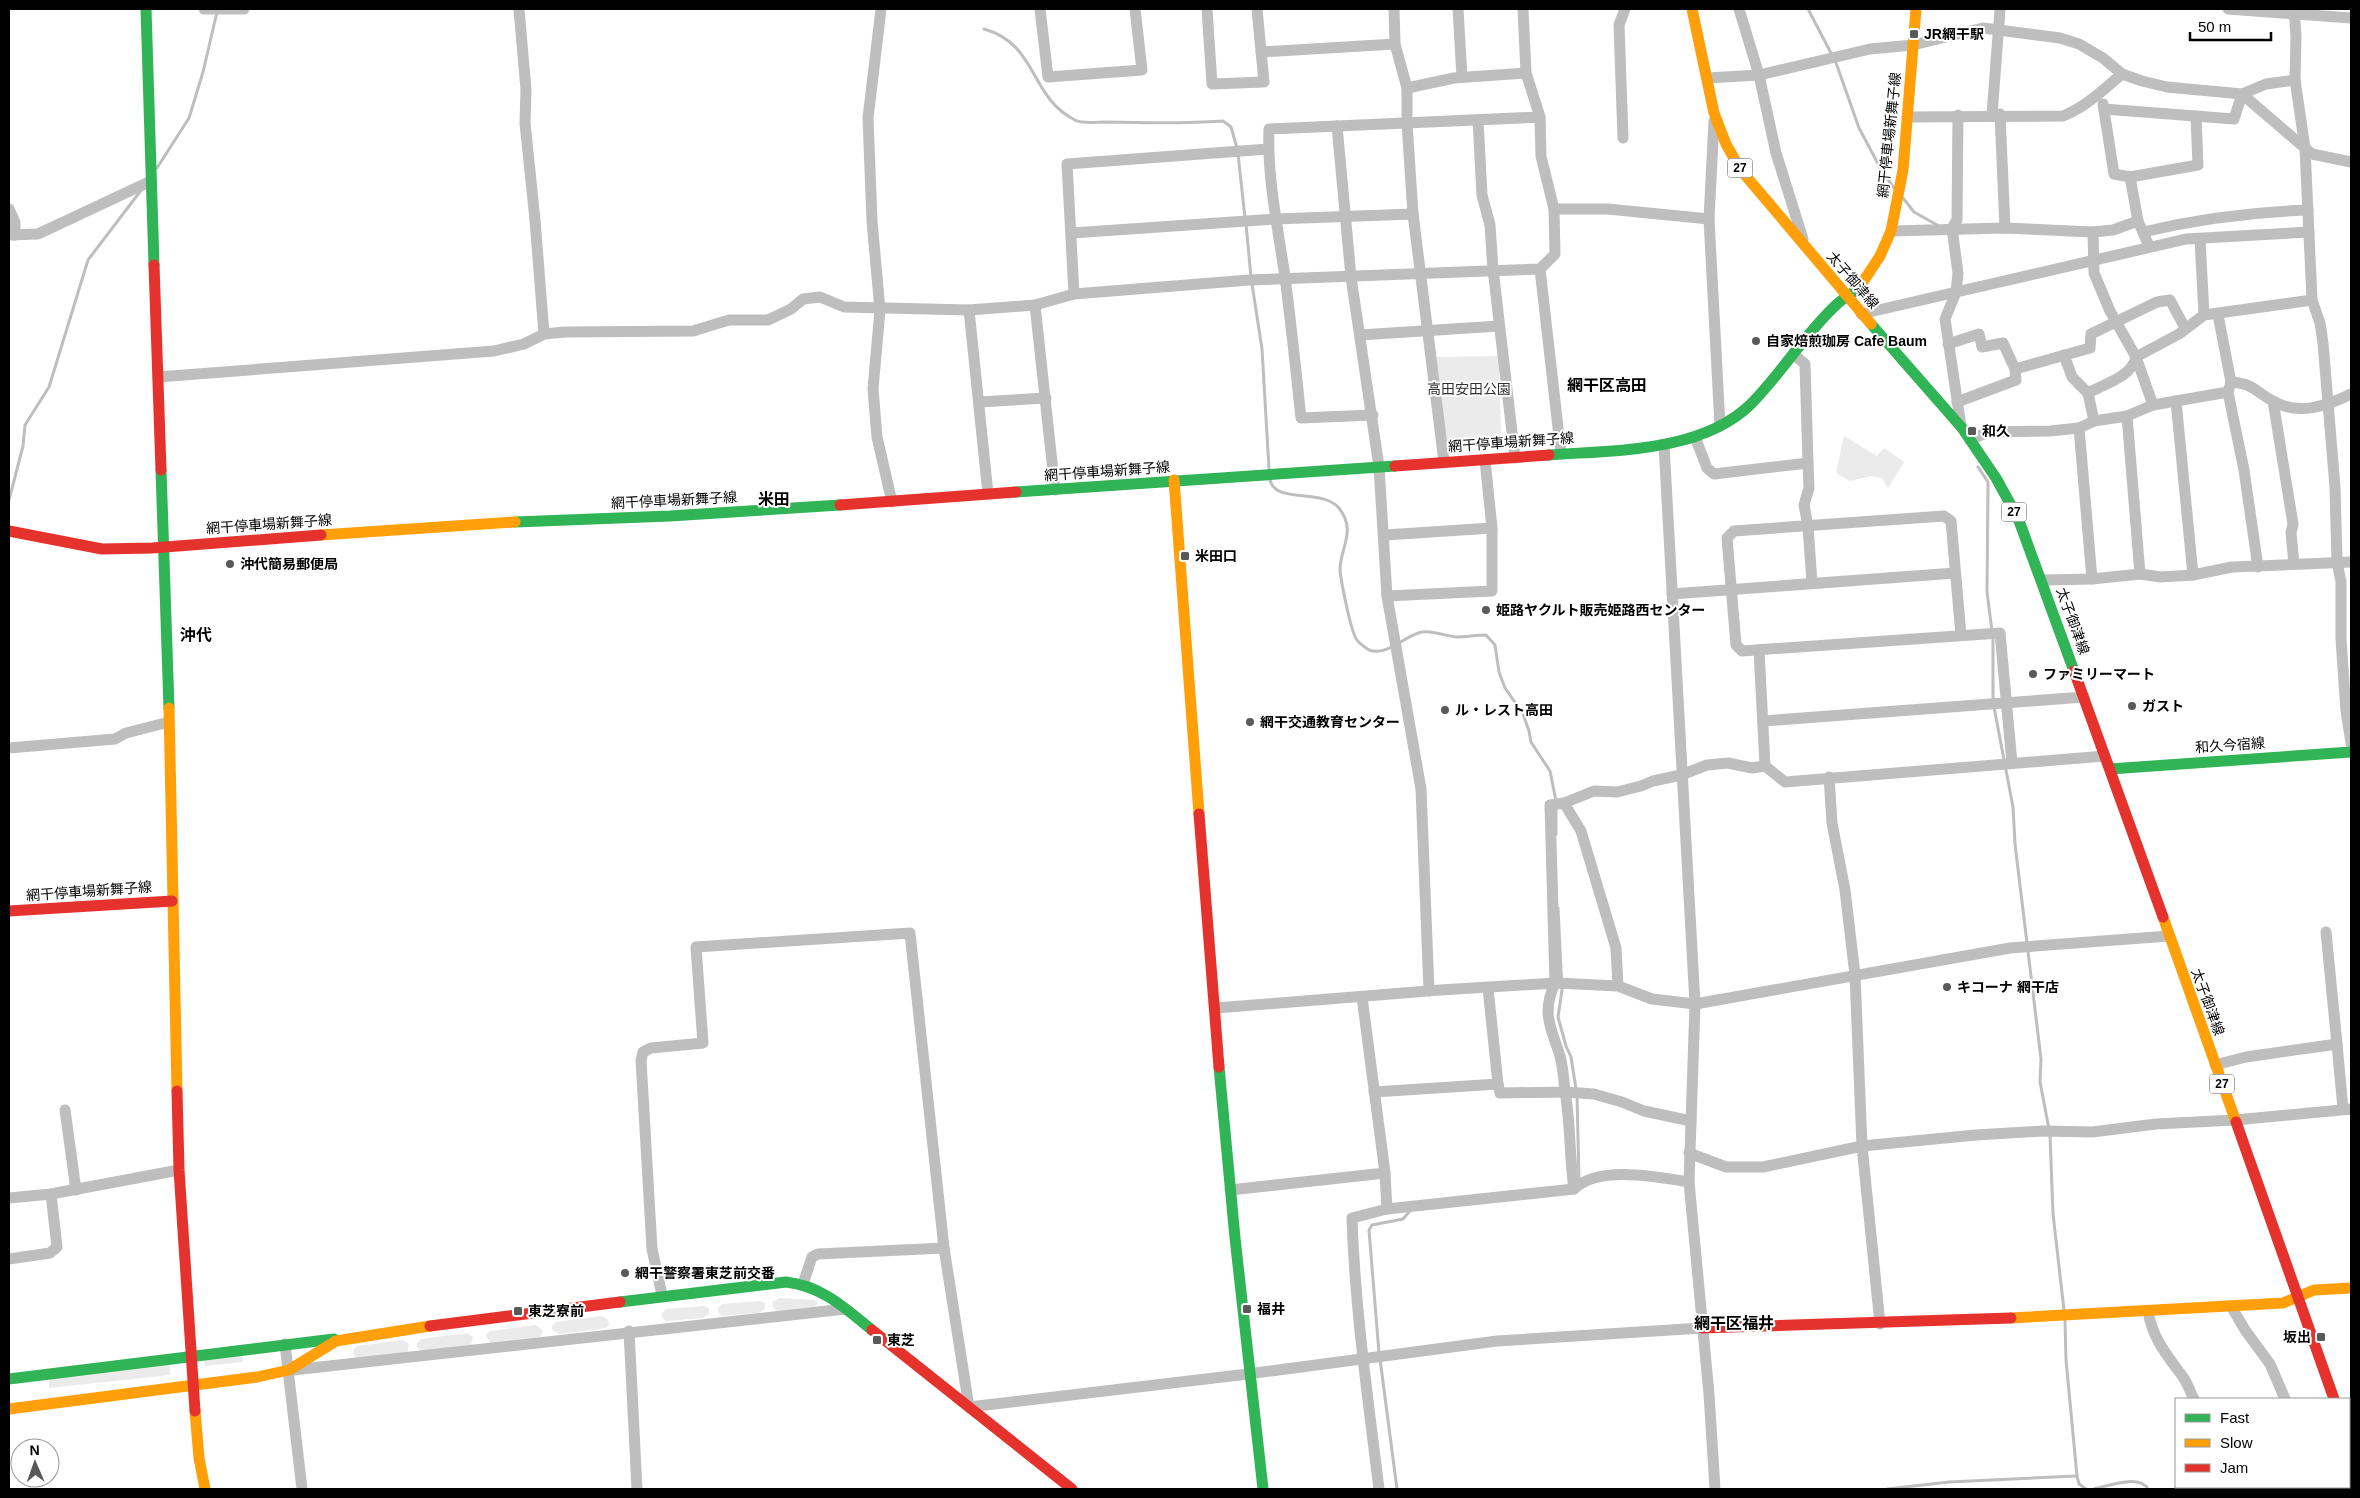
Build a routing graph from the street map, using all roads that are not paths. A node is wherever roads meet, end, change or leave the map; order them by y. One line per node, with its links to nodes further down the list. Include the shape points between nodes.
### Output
1 (146, 9): 49 (street)
2 (204, 9): 3 (street)
3 (244, 9)
4 (519, 9): 88 (street, via 526,90 525,123)
5 (881, 9): 79 (street, via 868,118)
6 (1040, 9): 7 (street, via 1048,77 1142,70)
7 (1134, 9)
8 (1207, 9): 24 (street, via 1212,84 1264,82)
9 (1257, 9): 24 (street)
10 (1394, 9): 22 (street)
11 (1458, 9): 28 (street)
12 (1523, 9): 25 (street)
13 (1625, 9): 44 (street, via 1619,25)
14 (1692, 9): 29 (street, 太子御津線 / 27)
15 (1739, 9): 27 (street)
16 (1916, 9): 23 (street, 網干停車場新舞子線)
17 (2000, 9): 21 (street)
18 (2228, 9): 19 (street)
19 (2294, 11): 20 (street); 30 (street)
20 (2351, 18)
21 (1997, 30): 23 (street, via 1973,29); 26 (street, via 2060,38 2080,44); 37 (street)
22 (1395, 44): 24 (street); 31 (street)
23 (1913, 45): 27 (street, via 1870,49); 40 (street, 網干停車場新舞子線)
24 (1261, 52)
25 (1526, 72): 28 (street); 39 (street)
26 (2122, 74): 32 (street); 33 (street, via 2168,86)
27 (1760, 75): 29 (street); 67 (street, via 1776,153)
28 (1462, 77): 31 (street)
29 (1707, 78): 35 (street, 太子御津線 / 27)
30 (2295, 80): 33 (street, via 2266,84); 45 (street)
31 (1407, 88): 42 (street)
32 (2101, 92): 34 (street); 37 (street, via 2063,116)
33 (2242, 94): 38 (street, via 2234,119); 45 (street)
34 (2104, 109): 38 (street); 48 (street, via 2114,174)
35 (1714, 113): 56 (street); 67 (street, 太子御津線 / 27, via 1740,169)
36 (1958, 115): 37 (street); 40 (street); 58 (street, via 1956,220)
37 (1996, 115): 59 (street)
38 (2196, 116): 48 (street, via 2198,165)
39 (1540, 117): 41 (street); 51 (street, via 1541,156)
40 (1907, 117): 60 (street, 網干停車場新舞子線, via 1903,170)
41 (1478, 120): 42 (street); 69 (street, via 1482,196 1490,225)
42 (1407, 123): 43 (street); 53 (street)
43 (1337, 126): 46 (street, via 1269,128); 54 (street)
44 (1623, 138)
45 (2305, 148): 47 (street, via 2312,154); 52 (street)
46 (1268, 149): 55 (street); 63 (street, via 1067,164)
47 (2351, 162)
48 (2130, 178): 57 (street)
49 (151, 181): 64 (street, via 38,234); 95 (street)
50 (9, 209): 64 (street, via 15,222)
51 (1554, 209): 56 (street, via 1608,209); 70 (street, via 1555,254)
52 (2308, 210): 57 (street, via 2271,211); 62 (street)
53 (1413, 214): 54 (street); 71 (street)
54 (1345, 218): 55 (street); 72 (street)
55 (1276, 219): 63 (street); 73 (street)
56 (1709, 220): 109 (street)
57 (2140, 226): 61 (street); 66 (street)
58 (1945, 228): 59 (street); 60 (street); 74 (street, via 1958,273)
59 (2005, 228): 61 (street)
60 (1891, 231): 76 (street, 網干停車場新舞子線, via 1867,278)
61 (2093, 232): 68 (street)
62 (2308, 232): 65 (street); 77 (street)
63 (1072, 233): 75 (street)
64 (12, 235)
65 (2200, 239): 66 (street); 83 (street)
66 (2149, 246): 68 (street)
67 (1805, 248): 76 (street, 太子御津線 / 27)
68 (2093, 259): 74 (street); 84 (street, via 2094,273)
69 (1493, 269): 70 (street); 71 (street); 85 (street)
70 (1540, 269): 115 (street)
71 (1420, 273): 72 (street); 87 (street)
72 (1350, 277): 73 (street); 89 (street)
73 (1285, 278): 75 (street); 106 (street, via 1301,418)
74 (1950, 293): 81 (street); 90 (street, via 1945,319)
75 (1074, 294): 78 (street)
76 (1847, 296): 81 (street, 太子御津線 / 27); 91 (street, 網干停車場新舞子線, via 1835,305)
77 (2312, 300): 82 (street); 105 (street, via 2322,336)
78 (1035, 305): 80 (street); 99 (street)
79 (880, 310): 80 (street); 88 (street, via 844,307 820,297 803,299 768,320 729,320 693,331); 124 (street, via 873,389 877,436)
80 (969, 310): 102 (street)
81 (1861, 314): 110 (street, 太子御津線 / 27)
82 (2218, 315): 83 (street); 96 (street)
83 (2204, 316): 86 (street)
84 (2115, 320): 86 (street, via 2157,302 2170,300); 92 (street, via 2091,334 2090,348); 93 (street)
85 (1500, 326): 87 (street); 116 (street)
86 (2185, 328): 93 (street)
87 (1427, 331): 89 (street); 118 (street)
88 (544, 334): 95 (street, via 524,344 494,351)
89 (1360, 335): 106 (street)
90 (1948, 344): 94 (street, via 1979,334 1982,347 2003,343); 103 (street)
91 (1793, 354): 109 (street, 網干停車場新舞子線, via 1750,405); 119 (street, via 1805,364)
92 (2064, 355): 94 (street); 97 (street, via 2072,377)
93 (2136, 357): 97 (street, via 2130,371); 104 (street)
94 (2015, 370): 103 (street, via 2016,380)
95 (158, 377): 129 (street)
96 (2230, 387): 100 (street); 101 (street, via 2247,383); 133 (street)
97 (2088, 393): 108 (street)
98 (2351, 394): 105 (street)
99 (1046, 398): 102 (street); 122 (street)
100 (2176, 401): 104 (street); 136 (street)
101 (2273, 401): 105 (street, via 2290,409); 132 (street, via 2293,524)
102 (980, 402): 123 (street)
103 (1957, 402): 110 (street)
104 (2153, 405): 107 (street)
105 (2328, 406): 130 (street)
106 (1372, 415): 120 (street)
107 (2127, 416): 108 (street); 135 (street)
108 (2094, 421): 111 (street)
109 (1720, 426): 112 (street, 網干停車場新舞子線)
110 (1962, 428): 113 (street, 太子御津線 / 27)
111 (2078, 428): 113 (street, via 1988,432); 137 (street)
112 (1695, 437): 114 (street, 網干停車場新舞子線); 119 (street, via 1707,468 1714,474)
113 (1970, 440): 138 (street, 太子御津線 / 27, via 2018,518)
114 (1664, 445): 115 (street, 網干停車場新舞子線); 141 (street)
115 (1561, 454): 116 (street, 網干停車場新舞子線)
116 (1515, 458): 117 (street, 網干停車場新舞子線)
117 (1485, 460): 118 (street, 網干停車場新舞子線); 126 (street)
118 (1444, 462): 120 (street, 網干停車場新舞子線)
119 (1808, 462): 125 (street, via 1809,488 1804,505)
120 (1379, 467): 121 (street, 網干停車場新舞子線); 128 (street)
121 (1174, 480): 122 (street, 網干停車場新舞子線); 170 (street)
122 (1055, 490): 123 (street, 網干停車場新舞子線)
123 (988, 494): 124 (street, 網干停車場新舞子線)
124 (892, 502): 129 (street, 網干停車場新舞子線, via 469,524)
125 (1808, 526): 134 (street, via 1944,516 1951,521); 139 (street); 140 (street, via 1734,531 1727,538)
126 (1492, 528): 128 (street); 142 (street, via 1492,591)
127 (9, 531): 129 (street, 網干停車場新舞子線, via 102,549)
128 (1385, 535): 142 (street)
129 (163, 547): 148 (street)
130 (2337, 562): 131 (street); 132 (street); 149 (street, via 2341,582 2346,711)
131 (2351, 562)
132 (2294, 564): 133 (street)
133 (2258, 567): 136 (street, via 2232,567)
134 (1955, 573): 139 (street); 143 (street)
135 (2140, 574): 136 (street, via 2161,577); 137 (street)
136 (2193, 575)
137 (2092, 579): 138 (street)
138 (2042, 580): 145 (street, 太子御津線 / 27)
139 (1812, 583): 140 (street)
140 (1732, 590): 141 (street); 144 (street, via 1736,645 1742,651)
141 (1672, 594): 156 (street)
142 (1388, 596): 167 (street, via 1421,789)
143 (1961, 635): 144 (street); 146 (street, via 2000,633)
144 (1759, 650): 147 (street)
145 (2084, 697): 146 (street); 152 (street, 太子御津線 / 27)
146 (2006, 704): 147 (street); 153 (street)
147 (1763, 721): 154 (street)
148 (169, 722): 150 (street, via 115,739); 159 (street)
149 (2351, 743)
150 (9, 748)
151 (2351, 752): 155 (street, 和久今宿線)
152 (2105, 756): 153 (street); 155 (street, 太子御津線 / 27)
153 (2012, 763): 157 (street)
154 (1765, 766): 156 (street, via 1707,765); 157 (street, via 1785,782)
155 (2110, 769): 162 (street, 太子御津線 / 27)
156 (1681, 775): 158 (street, via 1617,792 1594,791); 169 (street)
157 (1829, 778): 163 (street, via 1832,823)
158 (1559, 804): 164 (street, via 1550,805); 165 (street, via 1581,831 1616,948)
159 (172, 901): 160 (street, 網干停車場新舞子線); 182 (street)
160 (9, 912)
161 (2326, 932): 171 (street)
162 (2168, 936): 163 (street, via 2010,948); 172 (street, 太子御津線 / 27)
163 (1855, 975): 169 (street); 180 (street)
164 (1556, 983): 165 (street); 166 (street); 175 (street, via 1547,1011)
165 (1618, 986): 169 (street, via 1652,999)
166 (1488, 988): 167 (street); 173 (street)
167 (1429, 991): 168 (street)
168 (1362, 997): 170 (street); 174 (street)
169 (1695, 1004): 179 (street)
170 (1216, 1008): 187 (street)
171 (2338, 1044): 172 (street, via 2246,1057); 176 (street)
172 (2215, 1065): 178 (street, 太子御津線 / 27)
173 (1498, 1084): 174 (street); 175 (street, via 1500,1093)
174 (1374, 1092): 183 (street)
175 (1567, 1092): 179 (street, via 1622,1102 1644,1112); 185 (street)
176 (2347, 1109): 178 (street)
177 (65, 1110): 186 (street)
178 (2234, 1120): 180 (street, via 2156,1124 2092,1132 1976,1135); 196 (street, 太子御津線 / 27)
179 (1691, 1121): 181 (street)
180 (1862, 1146): 181 (street, via 1763,1167 1726,1167); 200 (street)
181 (1689, 1153): 184 (street)
182 (179, 1170): 186 (street); 205 (street)
183 (1385, 1173): 187 (street); 190 (street)
184 (1689, 1182): 185 (street, via 1650,1175 1610,1175 1582,1181); 201 (street)
185 (1574, 1189): 190 (street)
186 (76, 1190): 188 (street)
187 (1230, 1190): 208 (street)
188 (51, 1194): 189 (street); 192 (street, via 57,1247 50,1253)
189 (9, 1198)
190 (1387, 1209): 206 (street, via 1352,1218)
191 (944, 1248): 193 (street, via 818,1254 812,1257); 195 (street, via 910,933 696,947 703,1043 651,1048 643,1052 641,1060 652,1249); 214 (street)
192 (9, 1259)
193 (803, 1284): 195 (street, via 786,1282); 198 (street, via 828,1295)
194 (2351, 1288): 196 (street, via 2314,1290)
195 (662, 1296): 203 (street, via 470,1319)
196 (2297, 1297): 197 (street, via 2283,1303); 213 (street, 太子御津線 / 27)
197 (2231, 1306): 199 (street); 212 (street, via 2270,1364)
198 (845, 1309): 202 (street); 214 (street)
199 (2148, 1311): 200 (street); 211 (street, via 2151,1328 2167,1358 2185,1379)
200 (1880, 1324): 201 (street)
201 (1702, 1328): 206 (street, via 1497,1341); 222 (street)
202 (629, 1331): 207 (street); 218 (street)
203 (366, 1336): 204 (street); 207 (street, via 336,1341)
204 (285, 1344): 205 (street); 207 (street)
205 (191, 1357): 209 (street); 210 (street)
206 (1362, 1359): 208 (street); 221 (street)
207 (289, 1370): 210 (street); 217 (street)
208 (1248, 1374): 214 (street); 220 (street)
209 (9, 1379)
210 (194, 1386): 215 (street); 216 (street, via 199,1458)
211 (2194, 1398)
212 (2285, 1398)
213 (2334, 1398)
214 (968, 1407): 219 (street)
215 (9, 1409)
216 (205, 1489)
217 (302, 1489)
218 (637, 1489)
219 (1072, 1489)
220 (1263, 1489)
221 (1379, 1489)
222 (1714, 1489)

